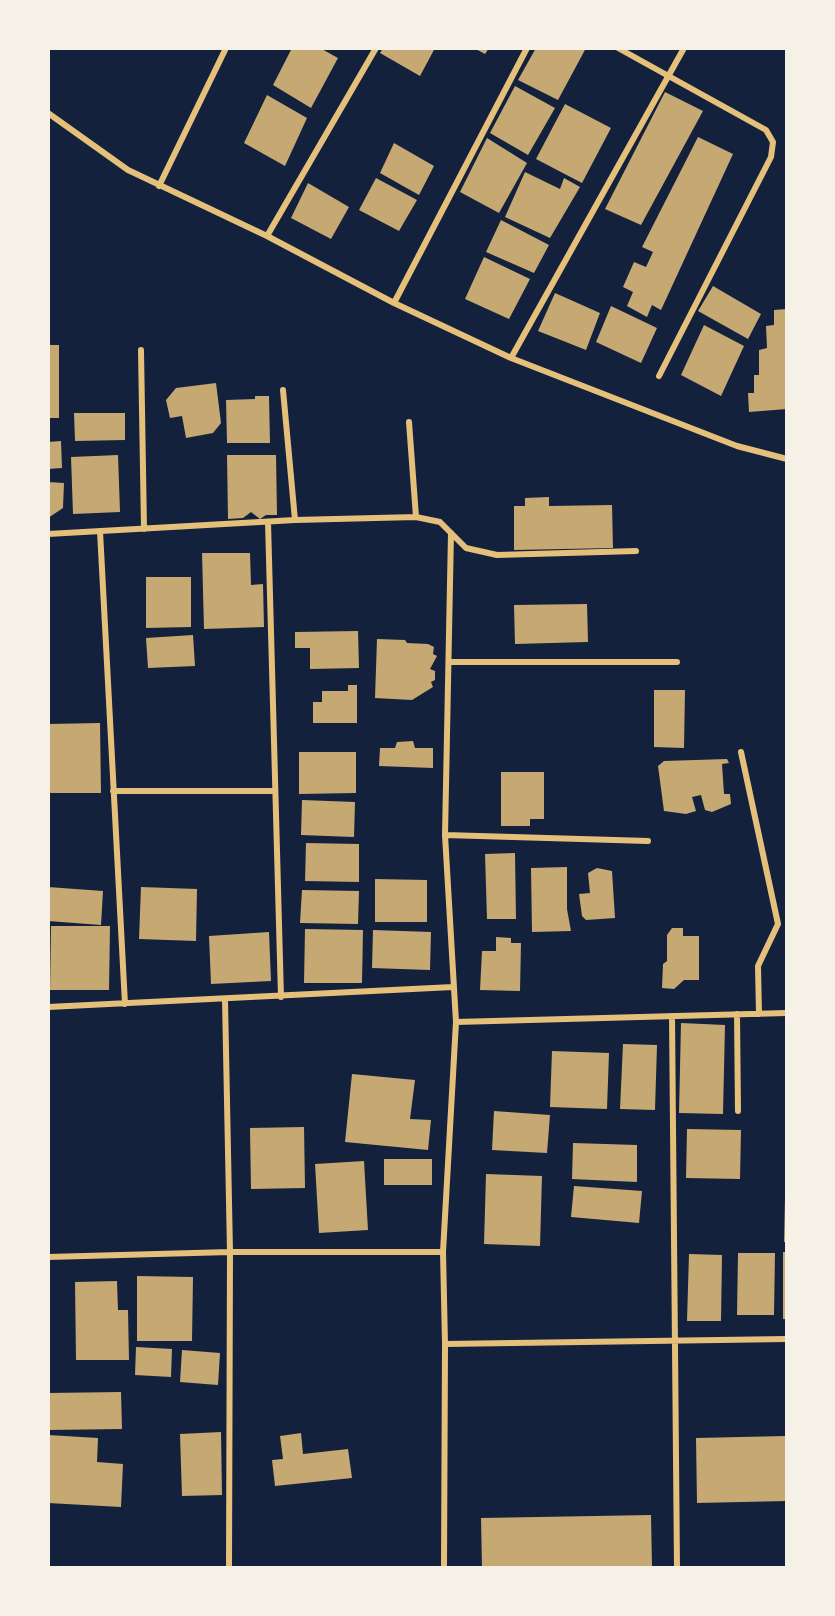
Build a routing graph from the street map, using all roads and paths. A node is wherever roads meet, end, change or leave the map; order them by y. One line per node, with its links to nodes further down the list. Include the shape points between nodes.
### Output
1 (226, 48): 8 (street)
2 (376, 48): 9 (street)
3 (527, 48): 10 (street)
4 (618, 48): 6 (street)
5 (684, 48): 6 (street)
6 (667, 76): 12 (street); 13 (street, via 766,130 773,142 771,157)
7 (48, 113): 8 (street, via 128,171)
8 (159, 186): 9 (street)
9 (267, 236): 10 (street)
10 (394, 303): 12 (street)
11 (141, 350): 20 (street)
12 (511, 358): 16 (street, via 737,446)
13 (659, 376)
14 (283, 390): 18 (street)
15 (409, 422): 17 (street)
16 (787, 459)
17 (416, 517): 18 (street); 22 (street, via 440,522)
18 (295, 520): 19 (street)
19 (268, 522): 20 (street); 29 (street)
20 (144, 529): 21 (street)
21 (100, 531): 23 (street); 28 (street)
22 (451, 533): 24 (street, via 466,548 497,555); 25 (street)
23 (48, 534)
24 (636, 551)
25 (449, 662): 26 (street); 30 (street)
26 (677, 662)
27 (741, 752): 39 (street, via 778,924 758,966)
28 (114, 791): 29 (street); 35 (street)
29 (276, 791): 33 (street)
30 (445, 835): 31 (street); 32 (street)
31 (648, 841)
32 (453, 987): 33 (street); 41 (street)
33 (281, 997): 34 (street)
34 (225, 1000): 35 (street); 43 (street)
35 (125, 1004): 36 (street)
36 (48, 1007)
37 (787, 1013): 39 (street)
38 (737, 1014): 39 (street); 40 (street); 42 (street)
39 (759, 1014)
40 (672, 1016): 41 (street); 46 (street)
41 (456, 1022): 44 (street)
42 (738, 1112)
43 (230, 1252): 44 (street); 45 (street); 49 (street)
44 (443, 1252): 48 (street)
45 (48, 1257)
46 (673, 1339): 47 (street); 48 (street); 51 (street)
47 (787, 1339)
48 (445, 1344): 50 (street)
49 (229, 1568)
50 (444, 1568)
51 (677, 1568)

